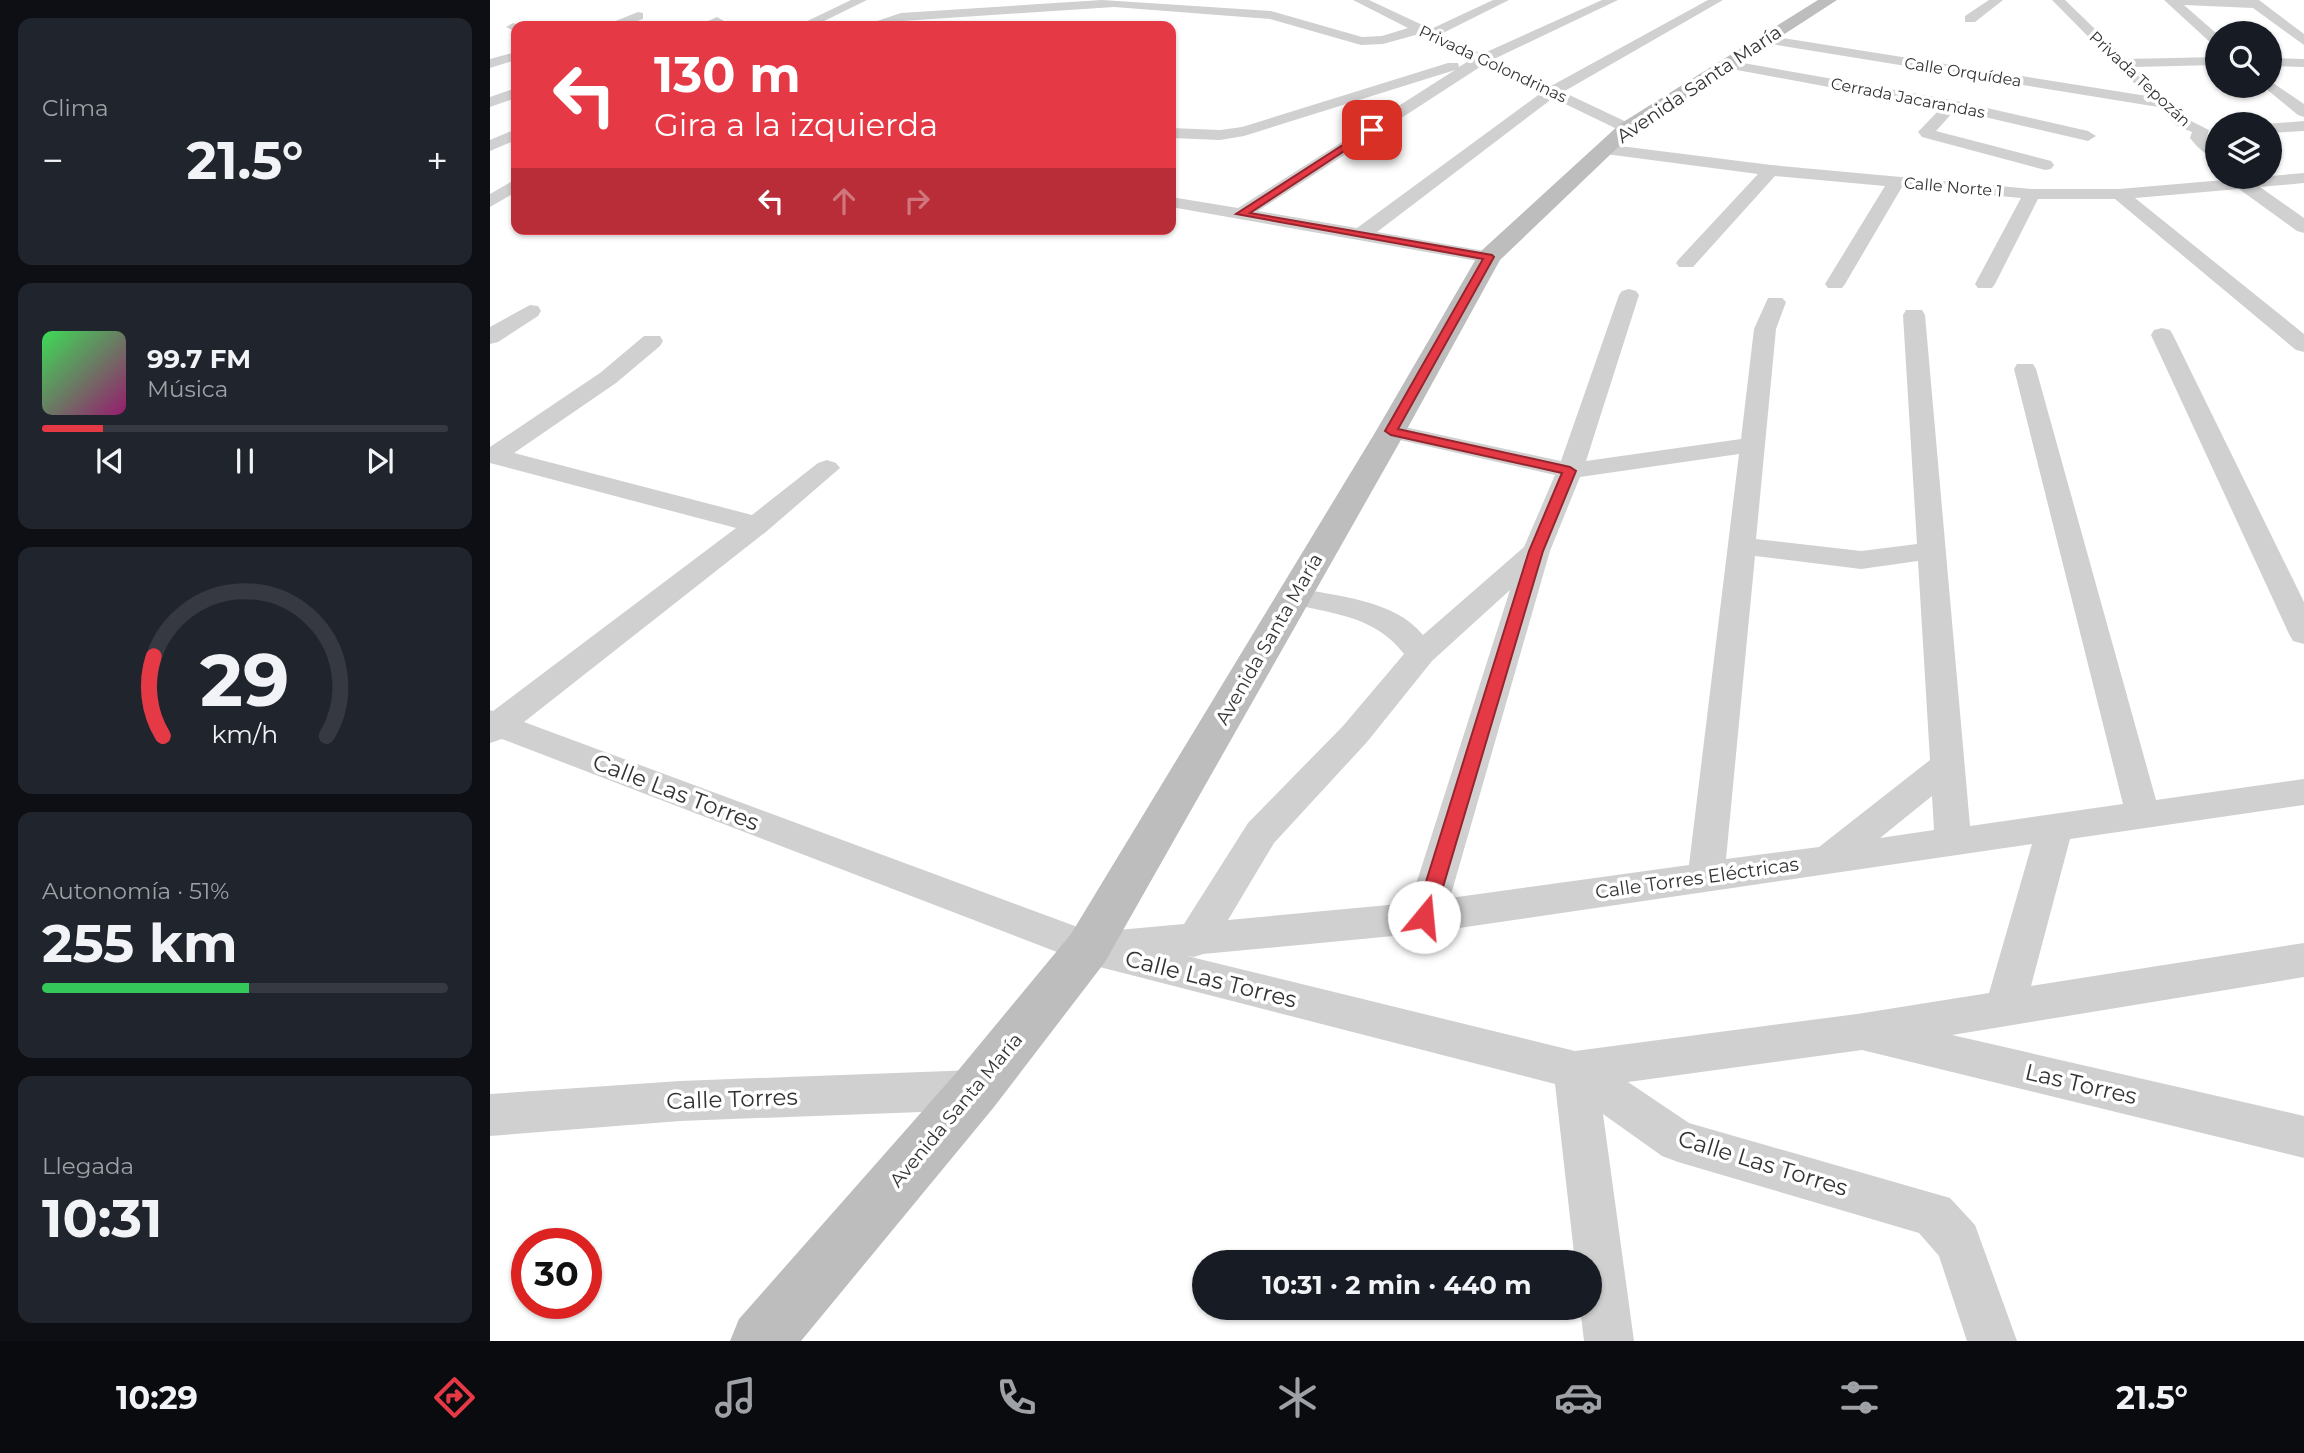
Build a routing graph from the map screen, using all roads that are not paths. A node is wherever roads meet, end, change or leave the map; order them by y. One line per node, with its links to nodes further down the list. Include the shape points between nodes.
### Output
1 (839, 0): 13 (street)
2 (1098, 0): 15 (street)
3 (1181, 0): 16 (street)
4 (1242, 0): 17 (street)
5 (1359, 0): 26 (street, Privada Golondrinas)
6 (1503, 0): 26 (street)
7 (1612, 0): 30 (street)
8 (1717, 0): 41 (street)
9 (1829, 0): 27 (main road, Avenida Santa María)
10 (1997, 0): 20 (street)
11 (2058, 0): 34 (street, Privada Tepozán)
12 (2170, 0): 14 (street); 25 (street)
13 (858, 1): 22 (street)
14 (2253, 2): 19 (street)
15 (1114, 3): 16 (street); 23 (street)
16 (1196, 9): 17 (street)
17 (1271, 15): 26 (street, via 1361,41)
18 (638, 16): 21 (street)
19 (2271, 16): 24 (street); 28 (street)
20 (1970, 19)
21 (624, 21)
22 (815, 21)
23 (880, 21)
24 (2304, 22)
25 (2205, 31)
26 (1426, 32): 30 (street, Privada Golondrinas)
27 (1764, 39): 37 (main road, Avenida Santa María); 38 (street, Calle Orquídea)
28 (2304, 41)
29 (511, 58): 36 (street)
30 (1482, 59): 41 (street, Privada Golondrinas); 51 (street, via 1244,131); 68 (street)
31 (2205, 61): 34 (street)
32 (1994, 62): 38 (street)
33 (2282, 62): 35 (street)
34 (2120, 63): 45 (street, Privada Tepozán)
35 (2304, 63)
36 (490, 64)
37 (1726, 64): 46 (street, Cerrada Jacarandas); 54 (main road, Avenida Santa María)
38 (1984, 76): 45 (street, Calle Orquídea)
39 (490, 90): 40 (street)
40 (511, 92)
41 (1552, 92): 54 (street, Privada Golondrinas); 70 (street)
42 (511, 95): 44 (street)
43 (2282, 95): 47 (street)
44 (490, 102)
45 (2161, 103): 50 (street, Privada Tepozán, via 2187,126)
46 (1952, 105): 53 (street, Cerrada Jacarandas); 58 (street, via 1928,134)
47 (2304, 112)
48 (2304, 126): 49 (street)
49 (2282, 127)
50 (2205, 130)
51 (1176, 133)
52 (511, 136): 55 (street)
53 (2088, 136)
54 (1616, 138): 59 (street, Calle Norte 1); 71 (main road, Avenida Santa María)
55 (490, 146)
56 (490, 152): 57 (street)
57 (508, 159)
58 (2045, 165)
59 (1771, 170): 60 (street, Calle Norte 1); 72 (street)
60 (1896, 182): 64 (street, Calle Norte 1); 73 (street)
61 (2205, 186): 65 (street, Calle Norte 1)
62 (511, 187): 66 (street)
63 (2250, 189): 69 (street)
64 (2032, 194): 65 (street, Calle Norte 1); 74 (street)
65 (2119, 194): 82 (street)
66 (490, 202)
67 (1176, 203): 68 (street)
68 (1241, 214): 70 (street)
69 (2304, 227)
70 (1362, 234): 71 (street)
71 (1489, 257): 84 (main road, Avenida Santa María)
72 (1686, 263)
73 (1835, 284)
74 (1985, 284)
75 (1629, 295): 88 (street)
76 (1775, 302): 85 (street, via 1765,329)
77 (530, 311): 80 (street)
78 (1914, 315): 92 (street)
79 (2162, 335): 94 (street)
80 (490, 337)
81 (652, 341): 86 (street, via 608,378)
82 (2304, 345)
83 (2025, 369): 99 (street)
84 (1391, 431): 88 (street); 93 (main road, Avenida Santa María)
85 (1752, 445): 88 (street); 90 (street)
86 (492, 456): 89 (street)
87 (827, 468): 89 (street)
88 (1570, 471): 91 (street)
89 (757, 525): 96 (street)
90 (1742, 546): 92 (street, via 1861,560); 103 (street)
91 (1536, 551): 95 (street); 104 (street)
92 (1932, 551): 97 (street)
93 (1294, 596): 95 (street, via 1383,617 1404,632); 106 (main road, Avenida Santa María)
94 (2304, 634)
95 (1421, 654): 105 (street, via 1355,734 1261,833)
96 (492, 726): 106 (street, Calle Las Torres)
97 (1947, 765): 101 (street); 102 (street)
98 (2304, 792): 99 (street, Calle Torres Eléctricas)
99 (2143, 815): 100 (street, Calle Torres Eléctricas)
100 (2054, 827): 101 (street, Calle Torres Eléctricas); 108 (street)
101 (1953, 842): 102 (street, Calle Torres Eléctricas)
102 (1828, 859): 103 (street, Calle Torres Eléctricas)
103 (1706, 877): 104 (street, Calle Torres Eléctricas)
104 (1424, 917): 105 (street, Calle Torres Eléctricas)
105 (1194, 941): 106 (street, Calle Torres Eléctricas)
106 (1088, 948): 110 (street, Calle Las Torres); 111 (main road, Avenida Santa María)
107 (2304, 960): 108 (street)
108 (2005, 1008): 109 (street)
109 (1857, 1031): 110 (street); 113 (street, Las Torres)
110 (1575, 1070): 115 (street); 116 (street, Calle Las Torres, via 1678,1141 1933,1214 1958,1242)
111 (975, 1090): 112 (street, Calle Torres, via 680,1101); 114 (main road, Avenida Santa María)
112 (490, 1115)
113 (2304, 1137)
114 (761, 1341)
115 (1609, 1341)
116 (1992, 1341)

